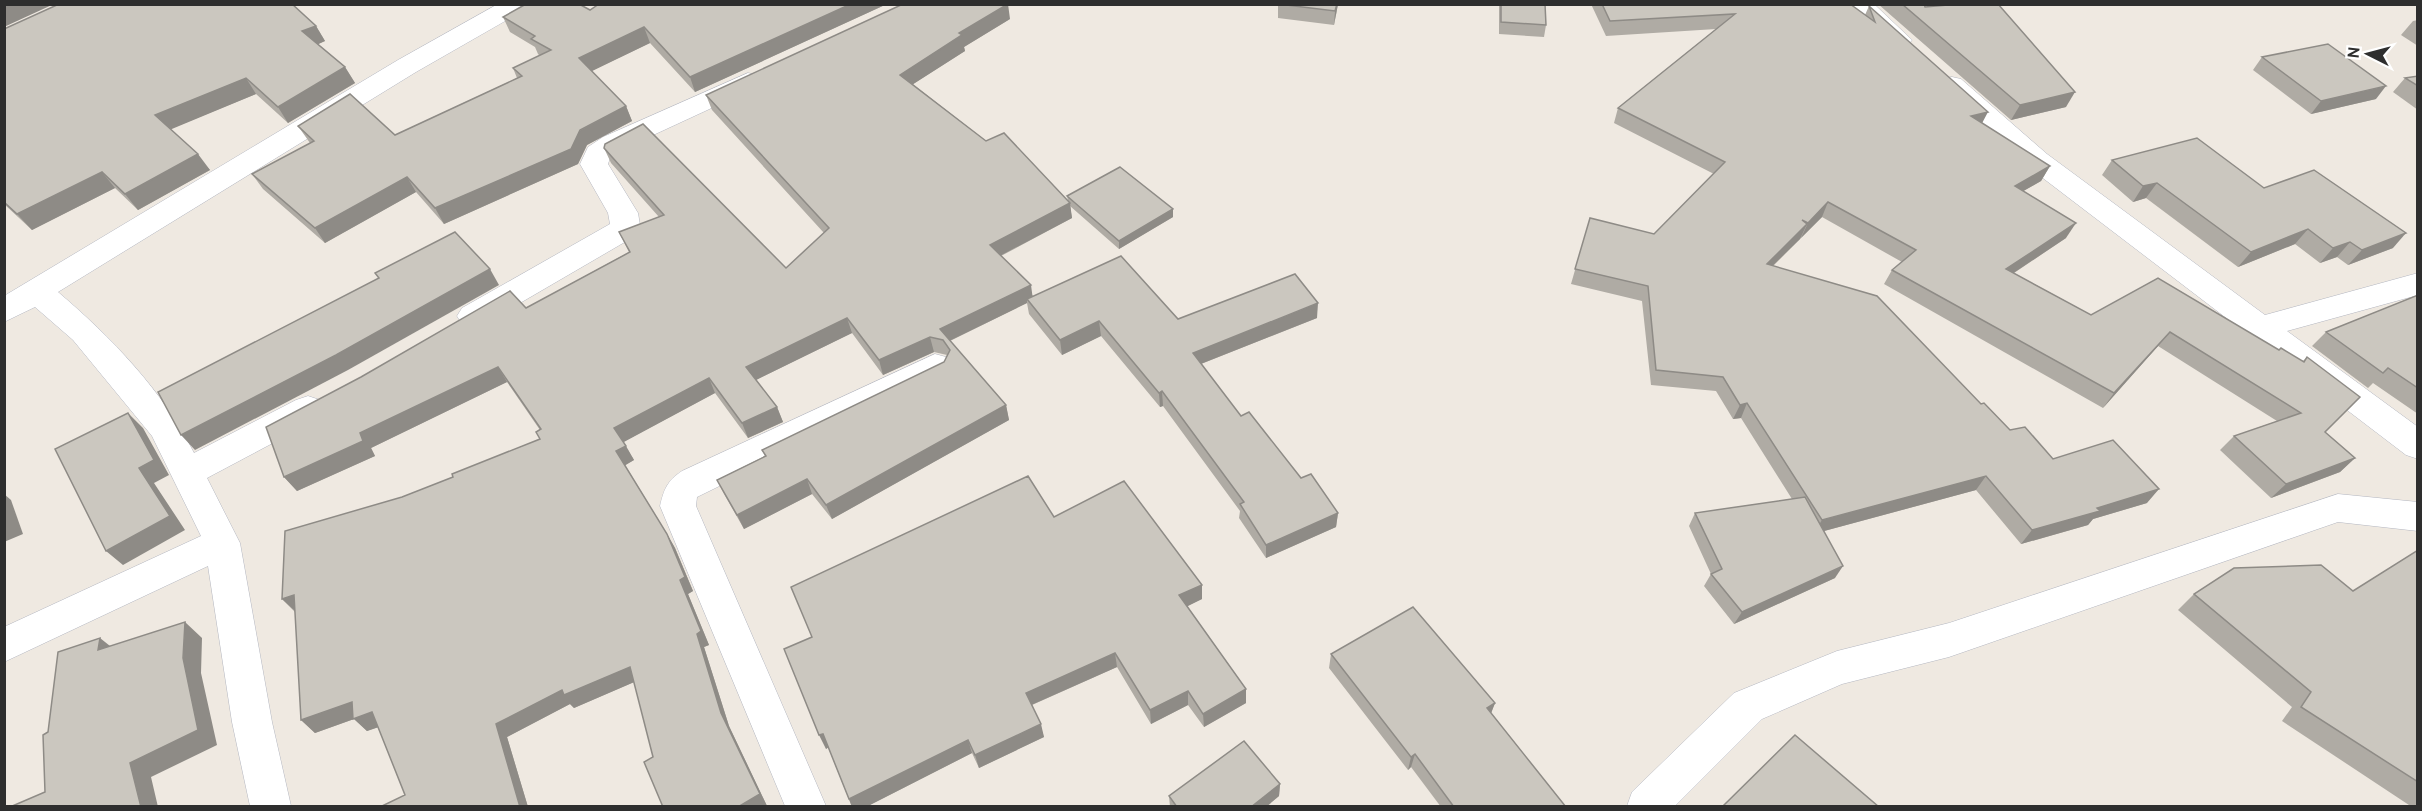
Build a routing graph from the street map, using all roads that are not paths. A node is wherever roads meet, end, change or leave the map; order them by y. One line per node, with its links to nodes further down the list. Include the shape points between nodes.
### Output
1 (517, 4): 5 (street, via 407,66)
2 (1859, 4): 7 (street, via 2037,160)
3 (775, 69): 8 (street, via 598,153 594,164 623,213 625,225 620,232)
4 (2418, 284): 7 (street)
5 (37, 291): 6 (street); 12 (street, via 84,332 165,428)
6 (4, 311)
7 (2261, 327): 11 (street)
8 (449, 329)
9 (935, 366): 17 (street, via 681,490 678,506)
10 (329, 397): 12 (street)
11 (2418, 446)
12 (188, 473): 14 (street)
13 (2418, 517): 18 (street, via 2338,508 1949,640 1837,668 1748,706)
14 (222, 543): 15 (street); 16 (street)
15 (4, 645)
16 (270, 807)
17 (805, 807)
18 (1647, 807)

